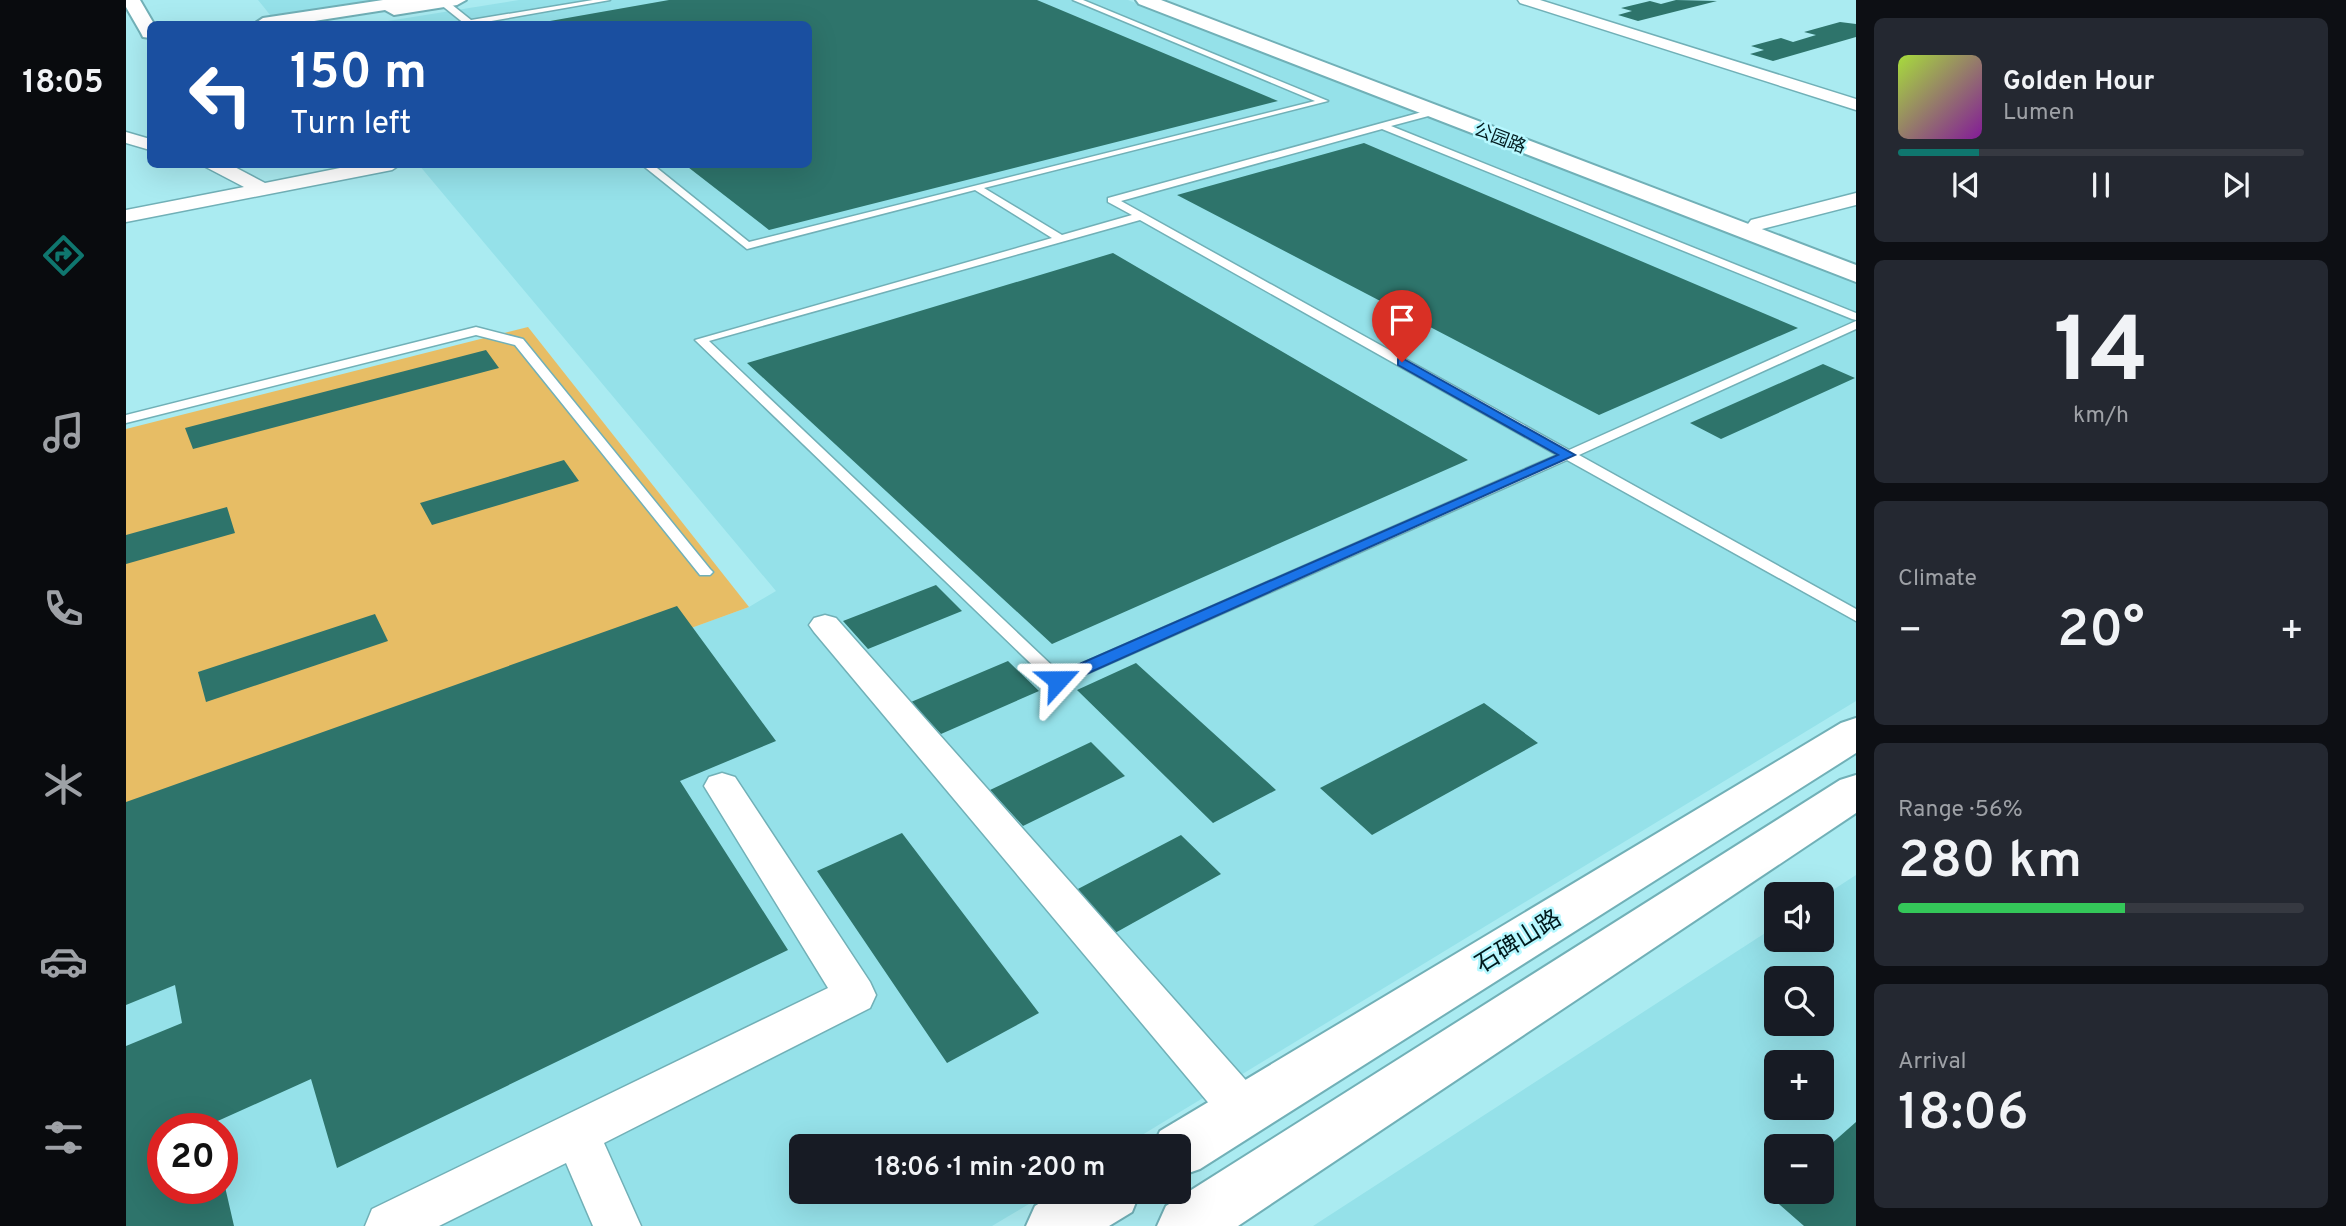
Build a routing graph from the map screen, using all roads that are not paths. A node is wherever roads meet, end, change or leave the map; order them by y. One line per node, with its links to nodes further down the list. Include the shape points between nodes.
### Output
1 (131, 0): 14 (street)
2 (417, 0): 10 (street)
3 (606, 0): 13 (lane)
4 (1077, 0): 24 (lane, via 1324,101)
5 (1144, 0): 17 (street, 公园路)
6 (1169, 0): 29 (street)
7 (1525, 0): 16 (street)
8 (1551, 0): 15 (street)
9 (450, 1): 11 (street); 12 (lane)
10 (282, 21)
11 (324, 21)
12 (467, 21)
13 (487, 21)
14 (146, 44)
15 (1856, 96)
16 (1856, 105)
17 (1433, 113): 18 (lane); 32 (street, 公园路)
18 (1383, 126): 28 (lane, via 1112,200); 33 (lane)
19 (126, 137): 20 (street)
20 (147, 144)
21 (221, 168): 25 (street)
22 (371, 168): 25 (street)
23 (650, 168): 24 (lane, via 747,246)
24 (976, 187): 30 (lane)
25 (262, 189): 27 (street)
26 (1856, 199): 29 (street)
27 (126, 216)
28 (1141, 216): 30 (lane); 36 (lane)
29 (1758, 224): 31 (street)
30 (1061, 239): 36 (lane, via 701,340 1058,680)
31 (1856, 262)
32 (1856, 274)
33 (1856, 317)
34 (1856, 325): 36 (lane)
35 (126, 419): 37 (lane, via 476,331 519,342)
36 (1568, 455): 38 (lane)
37 (705, 572)
38 (1856, 616)
39 (825, 625): 43 (street)
40 (1856, 733): 43 (street, 石碑山路)
41 (722, 786): 44 (street, via 855,995)
42 (1856, 791): 50 (street)
43 (1243, 1110): 45 (street, 石碑山路)
44 (577, 1134): 47 (street); 48 (street)
45 (1191, 1143)
46 (1092, 1204): 49 (street)
47 (389, 1226)
48 (617, 1226)
49 (1056, 1226)
50 (1187, 1226)

